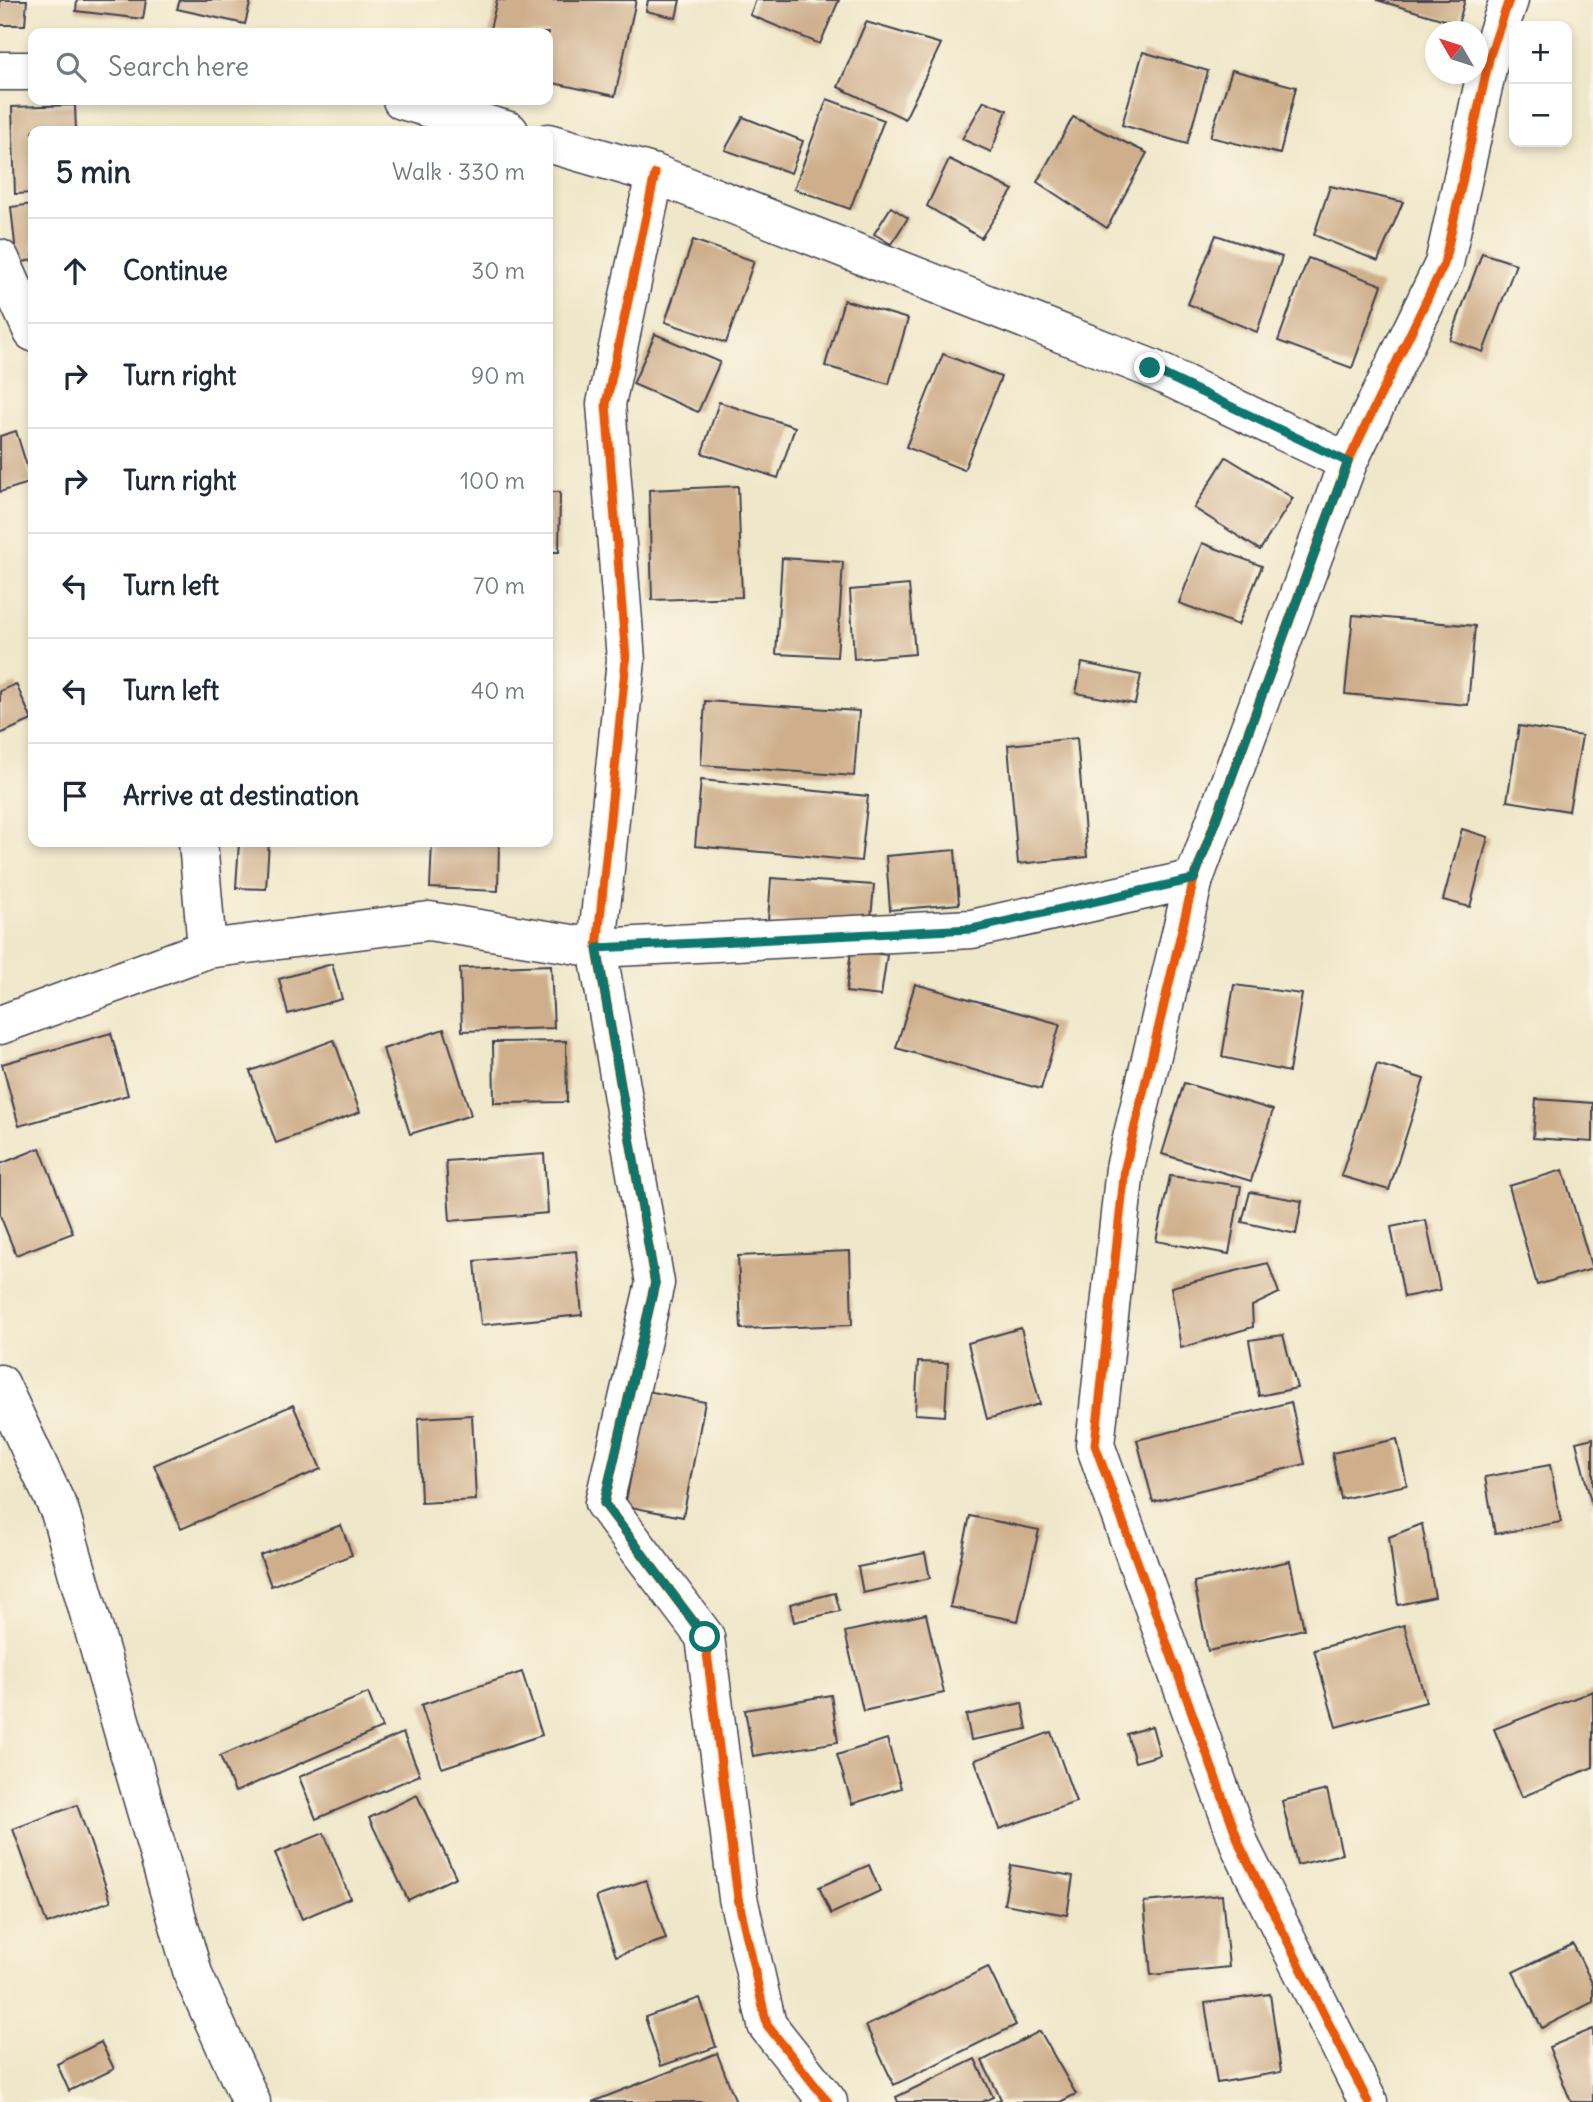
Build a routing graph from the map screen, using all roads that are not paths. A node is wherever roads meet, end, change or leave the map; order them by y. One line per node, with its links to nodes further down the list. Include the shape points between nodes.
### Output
1 (1509, 0): 10 (street, via 1490,55 1444,264)
2 (0, 71): 3 (street)
3 (28, 71)
4 (419, 105): 5 (street)
5 (492, 126)
6 (553, 144): 7 (street)
7 (654, 174): 10 (street, via 1150,368); 13 (street, via 606,404 626,660)
8 (0, 259): 9 (street)
9 (28, 321)
10 (1348, 462): 12 (street)
11 (198, 847): 14 (street)
12 (1194, 879): 13 (street, via 972,929); 19 (street, via 1125,1168 1094,1445 1241,1848)
13 (597, 948): 14 (street, via 429,921); 18 (street, via 655,1283 604,1503 705,1637 738,1898 767,2025)
14 (207, 949): 15 (street)
15 (0, 1025)
16 (0, 1384): 17 (street, via 60,1513 194,1977)
17 (251, 2102)
18 (828, 2102)
19 (1368, 2102)

